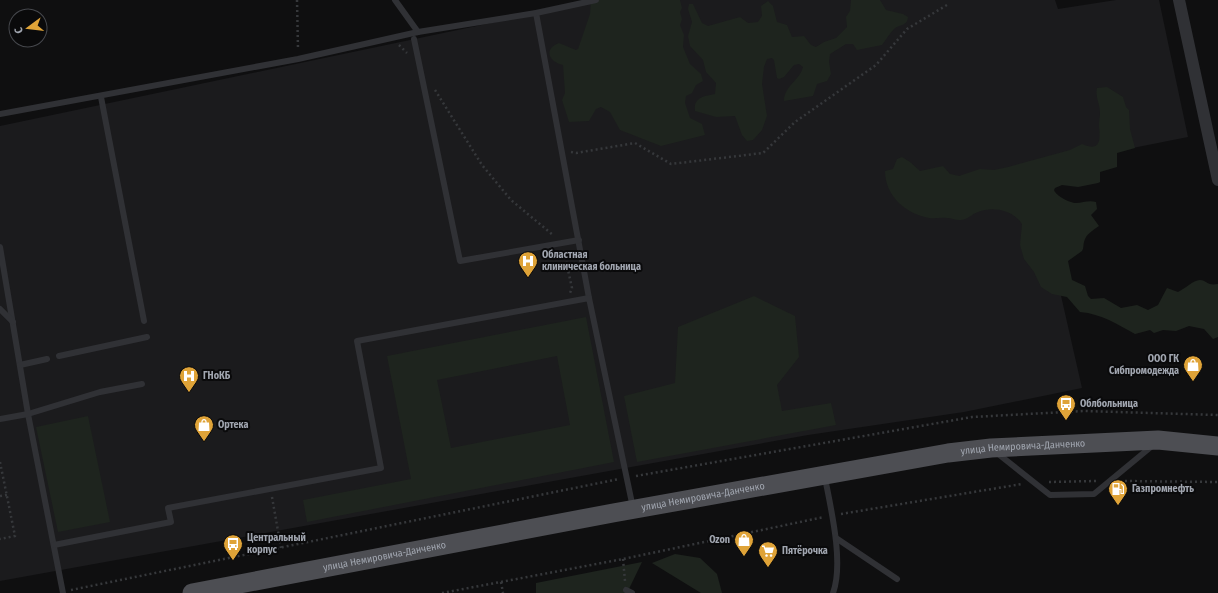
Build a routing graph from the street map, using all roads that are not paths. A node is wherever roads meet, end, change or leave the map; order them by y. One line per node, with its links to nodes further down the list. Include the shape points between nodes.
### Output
1 (395, 0): 5 (lane)
2 (596, 0): 4 (lane)
3 (1179, 0): 9 (street)
4 (536, 14): 5 (lane); 10 (lane)
5 (418, 32): 7 (lane, via 298,59)
6 (414, 39): 10 (lane, via 460,261)
7 (101, 97): 8 (lane); 14 (lane)
8 (0, 114)
9 (1218, 179)
10 (579, 240): 12 (lane)
11 (0, 247): 15 (lane)
12 (590, 298): 27 (lane); 29 (lane, via 357,341 381,468 168,508 171,522)
13 (0, 309): 15 (lane)
14 (144, 321)
15 (13, 322): 19 (lane)
16 (147, 337): 17 (lane)
17 (59, 356)
18 (46, 359): 19 (lane)
19 (20, 365): 21 (lane)
20 (142, 384): 21 (lane, via 100,392)
21 (28, 414): 22 (lane); 29 (lane)
22 (0, 419)
23 (1158, 440): 24 (main road, улица Немировича-Данченко); 25 (main road, улица Немировича-Данченко); 25 (lane, via 1094,494 1050,495)
24 (1218, 446)
25 (991, 448): 26 (main road, улица Немировича-Данченко)
26 (824, 475): 27 (main road, улица Немировича-Данченко); 28 (lane)
27 (634, 509): 31 (main road, улица Немировича-Данченко)
28 (836, 538): 30 (lane); 34 (lane, via 836,584)
29 (54, 545): 32 (lane)
30 (898, 579)
31 (227, 590): 33 (main road, улица Немировича-Данченко)
32 (63, 592)
33 (192, 593)
34 (833, 593)

